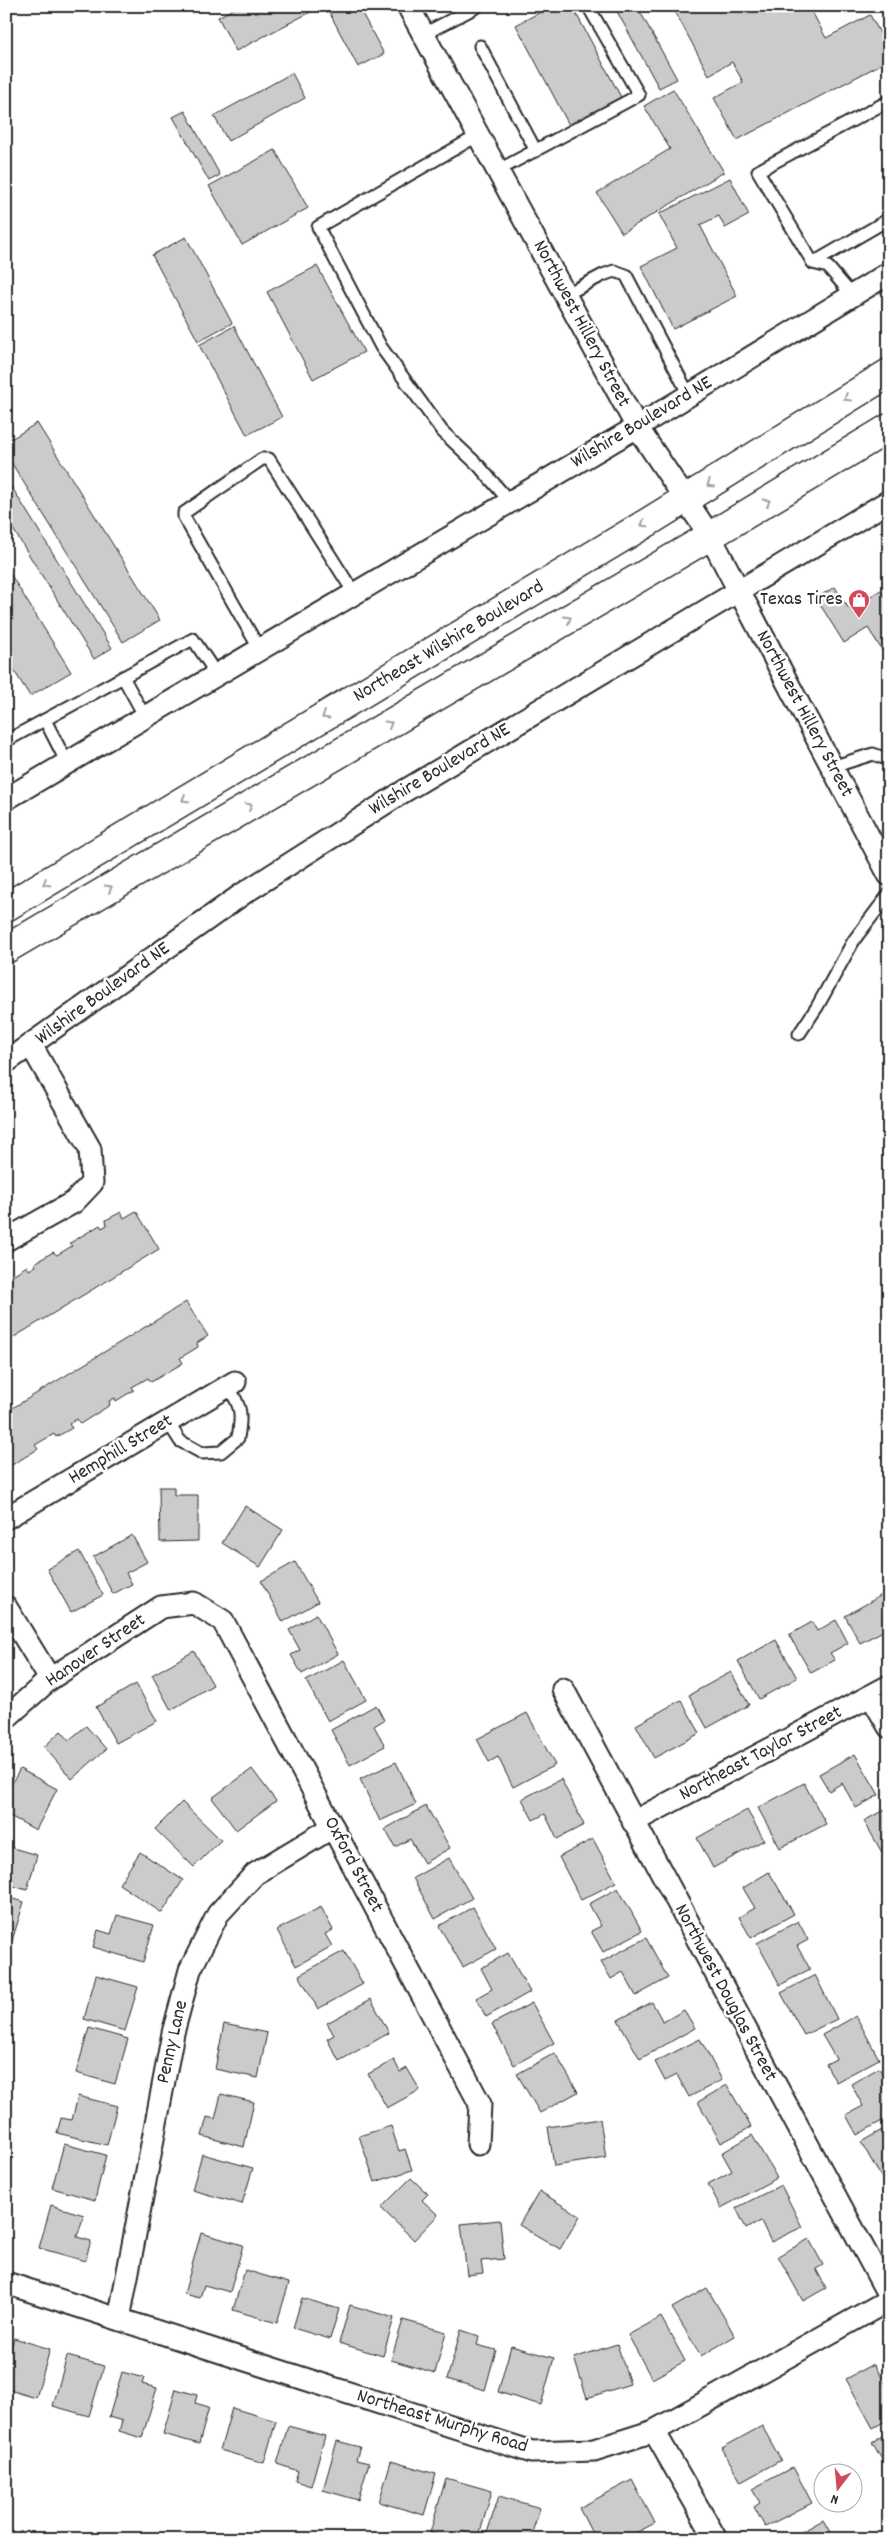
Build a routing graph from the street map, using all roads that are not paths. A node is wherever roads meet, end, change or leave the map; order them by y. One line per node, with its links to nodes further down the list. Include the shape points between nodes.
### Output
1 (408, 6): 4 (street, Northwest Hillery Street)
2 (478, 6): 4 (lane)
3 (588, 6): 8 (lane, via 640,95)
4 (424, 34): 7 (street, Northwest Hillery Street)
5 (480, 46): 8 (lane)
6 (889, 100): 11 (lane, via 758,171)
7 (477, 136): 9 (street, Northwest Hillery Street); 21 (lane, via 318,227 381,347 442,431 479,466)
8 (536, 151): 9 (lane)
9 (497, 172): 13 (street, Northwest Hillery Street)
10 (889, 219): 11 (lane)
11 (813, 263): 14 (lane, via 828,267)
12 (889, 273): 14 (street, Wilshire Boulevard NE)
13 (566, 295): 16 (lane, via 603,275 614,272 626,275); 17 (street, Northwest Hillery Street)
14 (852, 295): 16 (street, Wilshire Boulevard NE)
15 (889, 372): 19 (main road, Northeast Wilshire Boulevard, one-way to 19)
16 (689, 395): 17 (street, Wilshire Boulevard NE)
17 (637, 427): 19 (street, Northwest Hillery Street); 21 (street, Wilshire Boulevard NE)
18 (889, 428): 22 (main road, Northeast Wilshire Boulevard, one-way to 18)
19 (686, 499): 22 (street, Northwest Hillery Street); 37 (main road, Northeast Wilshire Boulevard, one-way to 37)
20 (889, 500): 23 (street, Wilshire Boulevard NE)
21 (510, 502): 24 (street, Wilshire Boulevard NE)
22 (710, 536): 23 (street, Northwest Hillery Street); 38 (main road, Northeast Wilshire Boulevard, one-way to 22)
23 (739, 590): 33 (street, Northwest Hillery Street); 40 (street, Wilshire Boulevard NE, via 406,790 252,888)
24 (354, 592): 25 (street, Wilshire Boulevard NE); 25 (lane, via 269,460 262,459 184,514)
25 (260, 650): 26 (street, Wilshire Boulevard NE)
26 (217, 675): 27 (lane, via 193,639); 28 (street, Wilshire Boulevard NE)
27 (123, 677): 28 (lane); 29 (lane)
28 (145, 717): 32 (street, Wilshire Boulevard NE)
29 (45, 720): 30 (lane); 32 (lane)
30 (6, 741)
31 (889, 760): 33 (lane, via 873,754)
32 (67, 763): 34 (street, Wilshire Boulevard NE)
33 (832, 767): 35 (street, Northwest Hillery Street)
34 (6, 799)
35 (889, 874)
36 (889, 894): 39 (lane, via 854,940)
37 (6, 907)
38 (6, 948)
39 (799, 1034)
40 (31, 1045): 41 (street, Wilshire Boulevard NE); 42 (street, via 90,1149 92,1183 74,1202)
41 (6, 1062)
42 (6, 1240)
43 (232, 1384): 44 (street, Hemphill Street); 44 (lane, via 242,1415 238,1438 222,1452 202,1453 180,1441)
44 (168, 1422): 45 (street, Hemphill Street)
45 (6, 1518)
46 (194, 1603): 48 (street, Hanover Street, via 161,1607); 54 (street, Oxford Street, via 223,1622)
47 (6, 1607): 48 (street)
48 (50, 1679): 51 (street, Hanover Street)
49 (563, 1689): 53 (street, Northwest Douglas Street)
50 (880, 1691): 52 (street); 53 (street, Northeast Taylor Street)
51 (6, 1718)
52 (889, 1727)
53 (633, 1822): 57 (street, Northwest Douglas Street)
54 (333, 1827): 55 (street, Oxford Street, via 480,2104); 59 (street, Penny Lane, via 255,1874 218,1914 190,1970 173,2034)
55 (478, 2144)
56 (6, 2283): 59 (street, Northeast Murphy Road)
57 (889, 2296)
58 (889, 2300): 60 (street, Northeast Murphy Road)
59 (120, 2319): 60 (street, Northeast Murphy Road, via 532,2452 594,2450)
60 (654, 2431): 61 (street)
61 (716, 2539)

